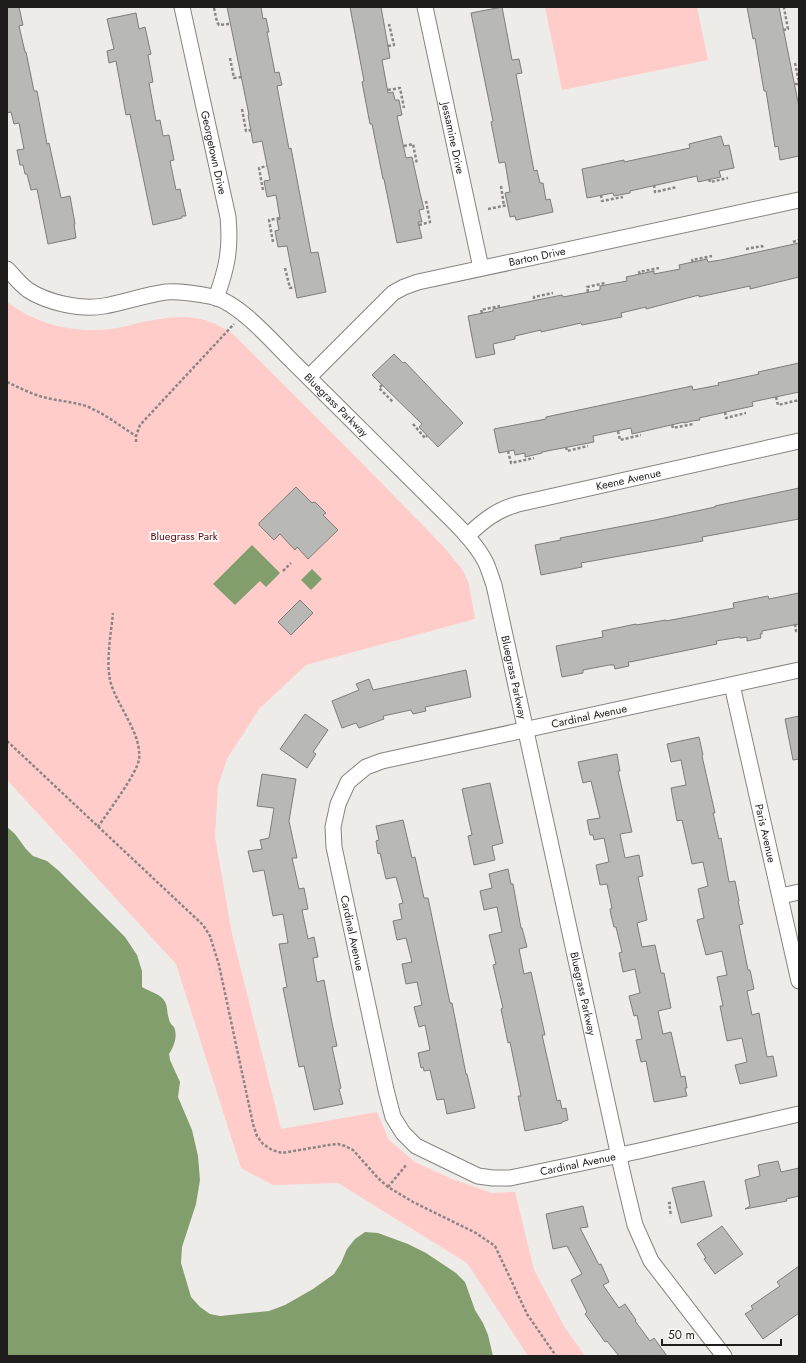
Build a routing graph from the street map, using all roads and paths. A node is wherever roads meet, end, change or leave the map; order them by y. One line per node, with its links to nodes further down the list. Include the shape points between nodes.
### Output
1 (182, 7): 50 (street, Georgetown Drive, via 228,217 228,258)
2 (426, 7): 42 (street, Jessamine Drive)
3 (214, 8): 5 (path, via 219,25)
4 (784, 8): 7 (path, via 788,29)
5 (230, 24)
6 (389, 24): 8 (path, via 394,45)
7 (783, 30)
8 (388, 46)
9 (230, 58): 11 (path, via 234,78)
10 (795, 63): 12 (path)
11 (242, 76)
12 (799, 83): 13 (path)
13 (795, 84)
14 (388, 90): 15 (path, via 400,88)
15 (404, 108)
16 (242, 109): 17 (path, via 246,130)
17 (251, 130)
18 (404, 146): 19 (path, via 413,144)
19 (417, 164)
20 (267, 166): 26 (path, via 259,168)
21 (728, 178): 22 (path, via 710,182)
22 (710, 179)
23 (501, 186): 31 (path, via 506,205)
24 (654, 186): 25 (path, via 655,192)
25 (677, 187)
26 (263, 190)
27 (601, 195): 28 (path, via 602,201)
28 (623, 197)
29 (799, 200): 42 (street, Barton Drive)
30 (426, 201): 33 (path, via 430,222)
31 (488, 209)
32 (280, 218): 35 (path, via 269,220)
33 (419, 225)
34 (799, 240): 36 (path)
35 (273, 242)
36 (793, 242)
37 (763, 248): 38 (path, via 762,246)
38 (746, 249)
39 (712, 256): 40 (path, via 692,260)
40 (693, 262)
41 (285, 268): 47 (path, via 290,288)
42 (481, 268): 55 (street, Barton Drive, via 418,282 393,293)
43 (659, 268): 45 (path)
44 (7, 269): 50 (street, Bluegrass Parkway, via 29,290 66,305 102,306 166,292 188,292)
45 (640, 274)
46 (605, 284): 48 (path, via 587,287)
47 (294, 287)
48 (588, 292)
49 (553, 293): 51 (path, via 534,296)
50 (216, 298): 55 (street, Bluegrass Parkway, via 244,314)
51 (534, 299)
52 (500, 306): 53 (path, via 481,310)
53 (482, 313)
54 (236, 322): 68 (path, via 140,426)
55 (309, 378): 76 (street, Bluegrass Parkway)
56 (7, 382): 68 (path, via 47,398 87,406)
57 (382, 385): 60 (path, via 379,388)
58 (776, 397): 59 (path, via 778,405)
59 (799, 400)
60 (393, 402)
61 (725, 412): 62 (path, via 726,418)
62 (746, 413)
63 (413, 424): 69 (path, via 425,438)
64 (693, 424): 65 (path, via 673,428)
65 (672, 425)
66 (618, 431): 67 (path, via 620,440)
67 (641, 435)
68 (136, 436): 71 (path)
69 (427, 436)
70 (799, 441): 76 (street, Keene Avenue, via 511,506 492,514)
71 (136, 442)
72 (588, 446): 73 (path, via 567,451)
73 (566, 447)
74 (508, 451): 75 (path, via 511,463)
75 (534, 458)
76 (467, 536): 84 (street, Bluegrass Parkway, via 485,562 494,585)
77 (291, 563): 78 (path)
78 (283, 571)
79 (113, 613): 86 (path, via 110,679 136,740 139,760)
80 (795, 624): 81 (path, via 796,631)
81 (799, 631)
82 (799, 670): 83 (street, Cardinal Avenue)
83 (732, 685): 84 (street, Cardinal Avenue); 88 (street, Paris Avenue)
84 (525, 730): 91 (street, Bluegrass Parkway); 91 (street, Cardinal Avenue, via 382,761 366,767 348,782 338,804 333,828 334,847 386,1090 393,1117 416,1146 478,1176 510,1178)
85 (7, 741): 86 (path)
86 (98, 827): 93 (path, via 195,917 210,936 219,965 257,1136 272,1150 282,1153 329,1145 345,1146 353,1150)
87 (799, 892): 88 (street)
88 (781, 896): 89 (street, Paris Avenue)
89 (799, 981)
90 (799, 1114): 91 (street, Cardinal Avenue)
91 (618, 1155): 97 (street, Bluegrass Parkway, via 635,1225 651,1261)
92 (407, 1164): 93 (path)
93 (388, 1187): 96 (path, via 476,1233 495,1246 527,1314)
94 (671, 1203): 95 (path)
95 (671, 1216)
96 (556, 1356)
97 (724, 1356)

